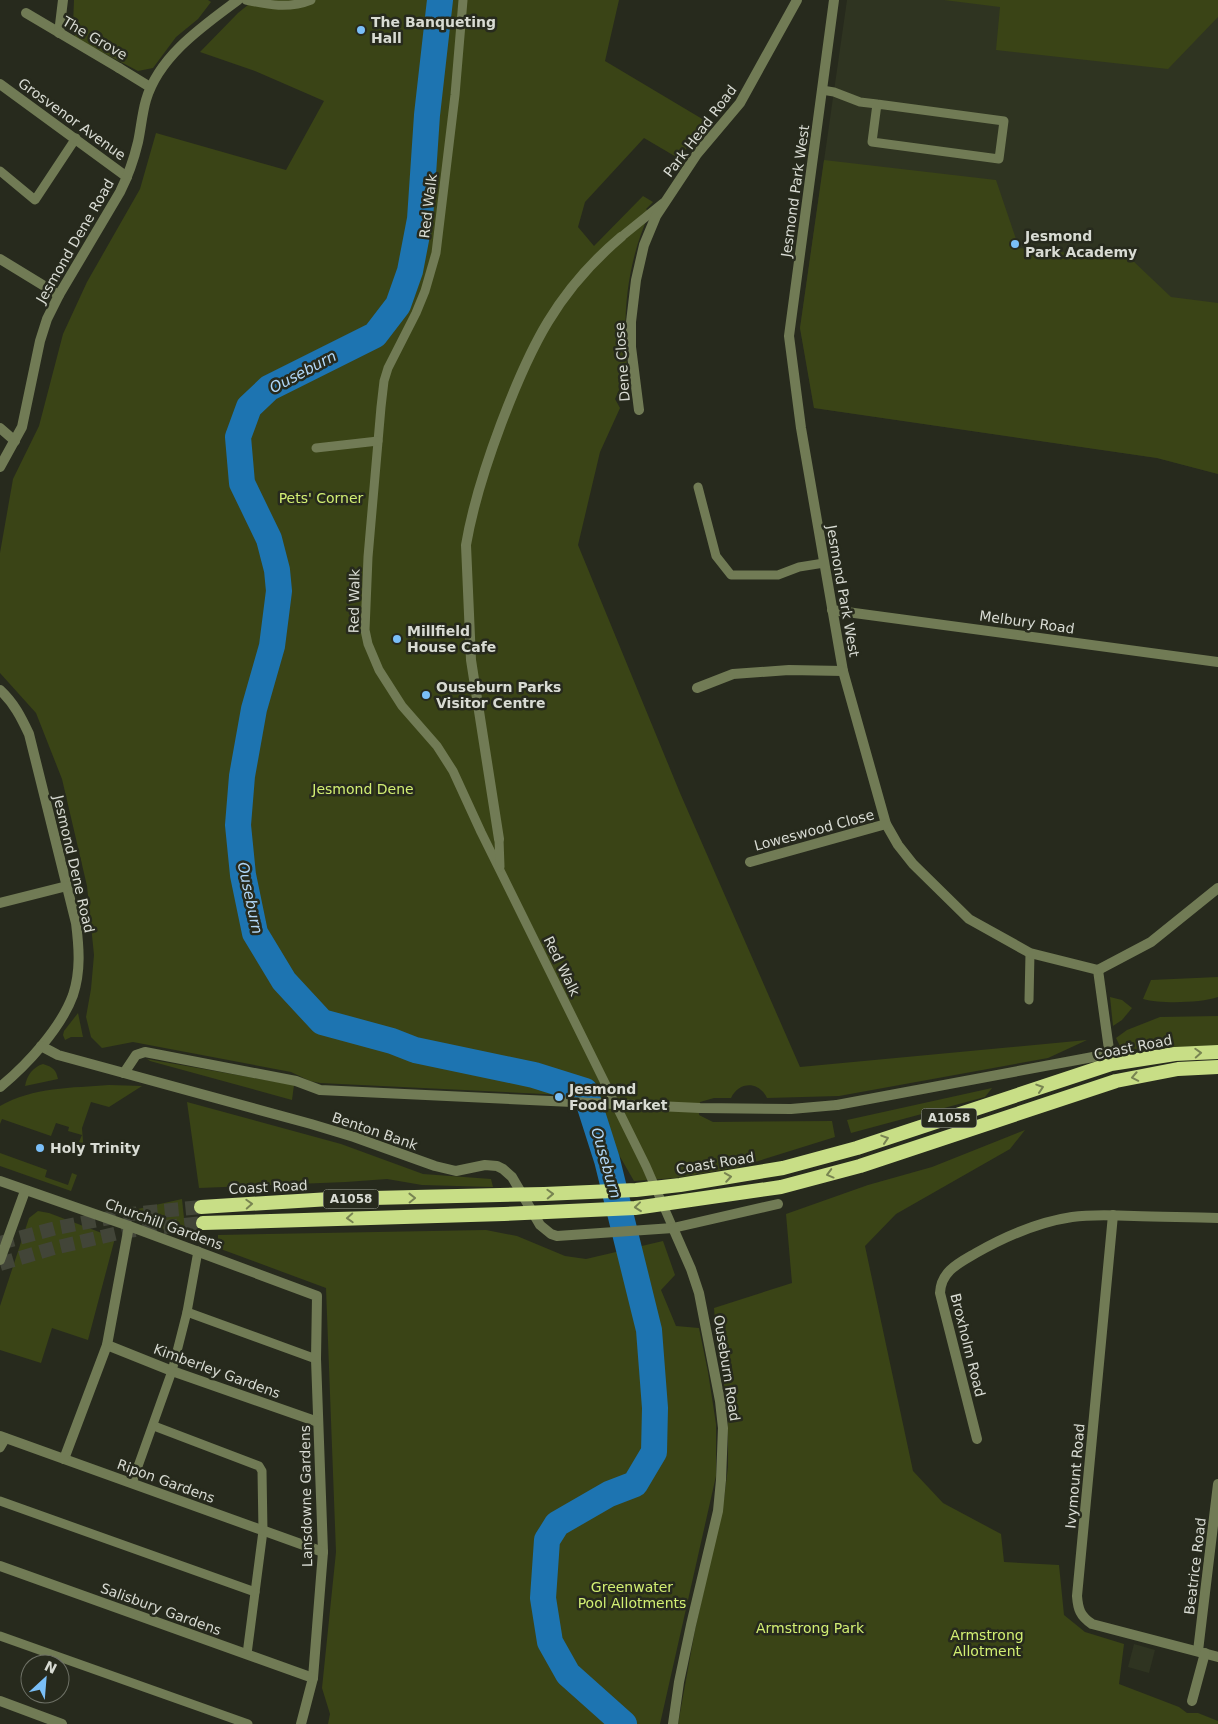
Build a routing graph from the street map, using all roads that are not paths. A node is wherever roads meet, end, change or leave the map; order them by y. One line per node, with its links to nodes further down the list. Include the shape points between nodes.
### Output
1 (63, 0): 9 (street)
2 (238, 0): 11 (street, Jesmond Dene Road, via 185,43)
3 (246, 0): 4 (lane, via 282,6)
4 (311, 0)
5 (464, 0): 24 (lane, Red Walk, via 436,253 416,313 388,368 380,407)
6 (797, 0): 17 (street, Park Head Road, via 740,104 697,154)
7 (834, 0): 12 (street, Jesmond Park West)
8 (26, 13): 9 (street, The Grove)
9 (59, 33): 11 (street, The Grove)
10 (0, 84): 14 (street, Grosvenor Avenue)
11 (150, 87): 16 (street, Jesmond Dene Road)
12 (822, 90): 13 (lane); 28 (street, Jesmond Park West, via 789,336)
13 (877, 104): 13 (lane, via 872,142 999,159 1004,121)
14 (76, 138): 15 (lane, via 35,200); 16 (street, Grosvenor Avenue)
15 (0, 171)
16 (127, 177): 20 (street, Jesmond Dene Road)
17 (667, 200): 18 (lane); 21 (street, Dene Close, via 656,216 644,245 636,280 631,339)
18 (621, 237): 35 (street, via 581,275 557,306 535,343 490,452 469,527 466,545 471,660)
19 (0, 259): 20 (street)
20 (58, 296): 23 (street, Jesmond Dene Road, via 40,341 25,418)
21 (639, 410)
22 (0, 428): 23 (street)
23 (15, 441): 26 (street, Jesmond Dene Road)
24 (378, 441): 25 (lane); 37 (lane, Red Walk, via 366,614 368,644 379,670 402,706 438,746 454,771)
25 (316, 448)
26 (0, 467)
27 (698, 487): 28 (lane, via 716,556 731,575 778,575)
28 (824, 563): 29 (street, Jesmond Park West)
29 (832, 610): 30 (street, Melbury Road); 31 (street, Jesmond Park West)
30 (1218, 662)
31 (844, 672): 32 (street, via 788,670 733,674); 34 (street, Jesmond Park West)
32 (697, 688)
33 (0, 690): 38 (street, Jesmond Dene Road, via 20,713 28,734)
34 (886, 824): 36 (street, Loweswood Close); 41 (street, Jesmond Park West, via 913,864 969,919)
35 (499, 839): 37 (lane)
36 (750, 862)
37 (500, 870): 58 (lane, Red Walk)
38 (67, 886): 40 (street); 44 (street, Jesmond Dene Road, via 78,938 78,968 70,1001)
39 (1218, 888): 42 (street, via 1151,942)
40 (0, 903)
41 (1030, 953): 42 (street, Jesmond Park West); 43 (lane)
42 (1098, 970): 46 (street)
43 (1029, 1000)
44 (41, 1046): 48 (street, Benton Bank, via 58,1055); 49 (street, Jesmond Dene Road)
45 (1218, 1052): 46 (highway, Coast Road / A1058, one-way to 45)
46 (1110, 1059): 48 (street, via 837,1105 771,1109 320,1090 296,1081 144,1052 136,1055); 53 (highway, Coast Road / A1058, one-way to 46, via 330,1199 636,1190 680,1185 783,1168 857,1148)
47 (1218, 1067): 56 (highway, A1058, one-way to 56, via 1178,1069 1116,1081 860,1166 781,1187 635,1208)
48 (124, 1073): 58 (street, Benton Bank, via 310,1124 435,1166 456,1170 498,1166 512,1177 540,1226 551,1234 564,1236)
49 (0, 1088)
50 (0, 1181): 51 (street, Churchill Gardens)
51 (25, 1190): 57 (street, Churchill Gardens); 60 (street)
52 (778, 1204): 58 (street, Benton Bank)
53 (201, 1207)
54 (1113, 1215): 55 (street, Broxholm Road); 69 (street, Broxholm Road, via 1073,1216 1036,1225 998,1241 953,1267 943,1279 940,1293); 80 (street, Ivymount Road, via 1078,1605 1084,1619 1092,1624)
55 (1218, 1218)
56 (203, 1223)
57 (129, 1226): 59 (street, Churchill Gardens); 63 (street)
58 (674, 1228): 89 (street, Ouseburn Road, via 699,1293 723,1428 718,1511 684,1658)
59 (198, 1251): 61 (street, Churchill Gardens); 62 (lane)
60 (0, 1260)
61 (317, 1296): 64 (street, Lansdowne Gardens)
62 (187, 1312): 64 (lane); 65 (lane)
63 (107, 1345): 65 (street, Kimberley Gardens); 71 (street)
64 (316, 1359): 66 (street, Lansdowne Gardens)
65 (172, 1371): 66 (street, Kimberley Gardens); 67 (lane)
66 (318, 1422): 76 (street, Lansdowne Gardens)
67 (154, 1426): 72 (lane); 75 (lane, via 259,1466 262,1471)
68 (3, 1437): 70 (lane); 71 (street, Ripon Gardens)
69 (977, 1439)
70 (0, 1448)
71 (64, 1459): 72 (street, Ripon Gardens)
72 (132, 1484): 75 (street, Ripon Gardens)
73 (1218, 1484): 80 (street, Beatrice Road)
74 (0, 1501): 78 (lane)
75 (264, 1530): 76 (street, Ripon Gardens); 78 (lane)
76 (323, 1552): 83 (street, Lansdowne Gardens)
77 (0, 1566): 81 (street, Salisbury Gardens)
78 (255, 1592): 81 (lane)
79 (0, 1636): 87 (lane)
80 (1202, 1652): 82 (street, Ivymount Road); 85 (street, Beatrice Road)
81 (247, 1654): 83 (street, Salisbury Gardens)
82 (1218, 1657)
83 (313, 1678): 88 (street, Lansdowne Gardens)
84 (0, 1701): 86 (street)
85 (1192, 1701)
86 (62, 1724)
87 (248, 1724)
88 (301, 1724)
89 (673, 1724)

